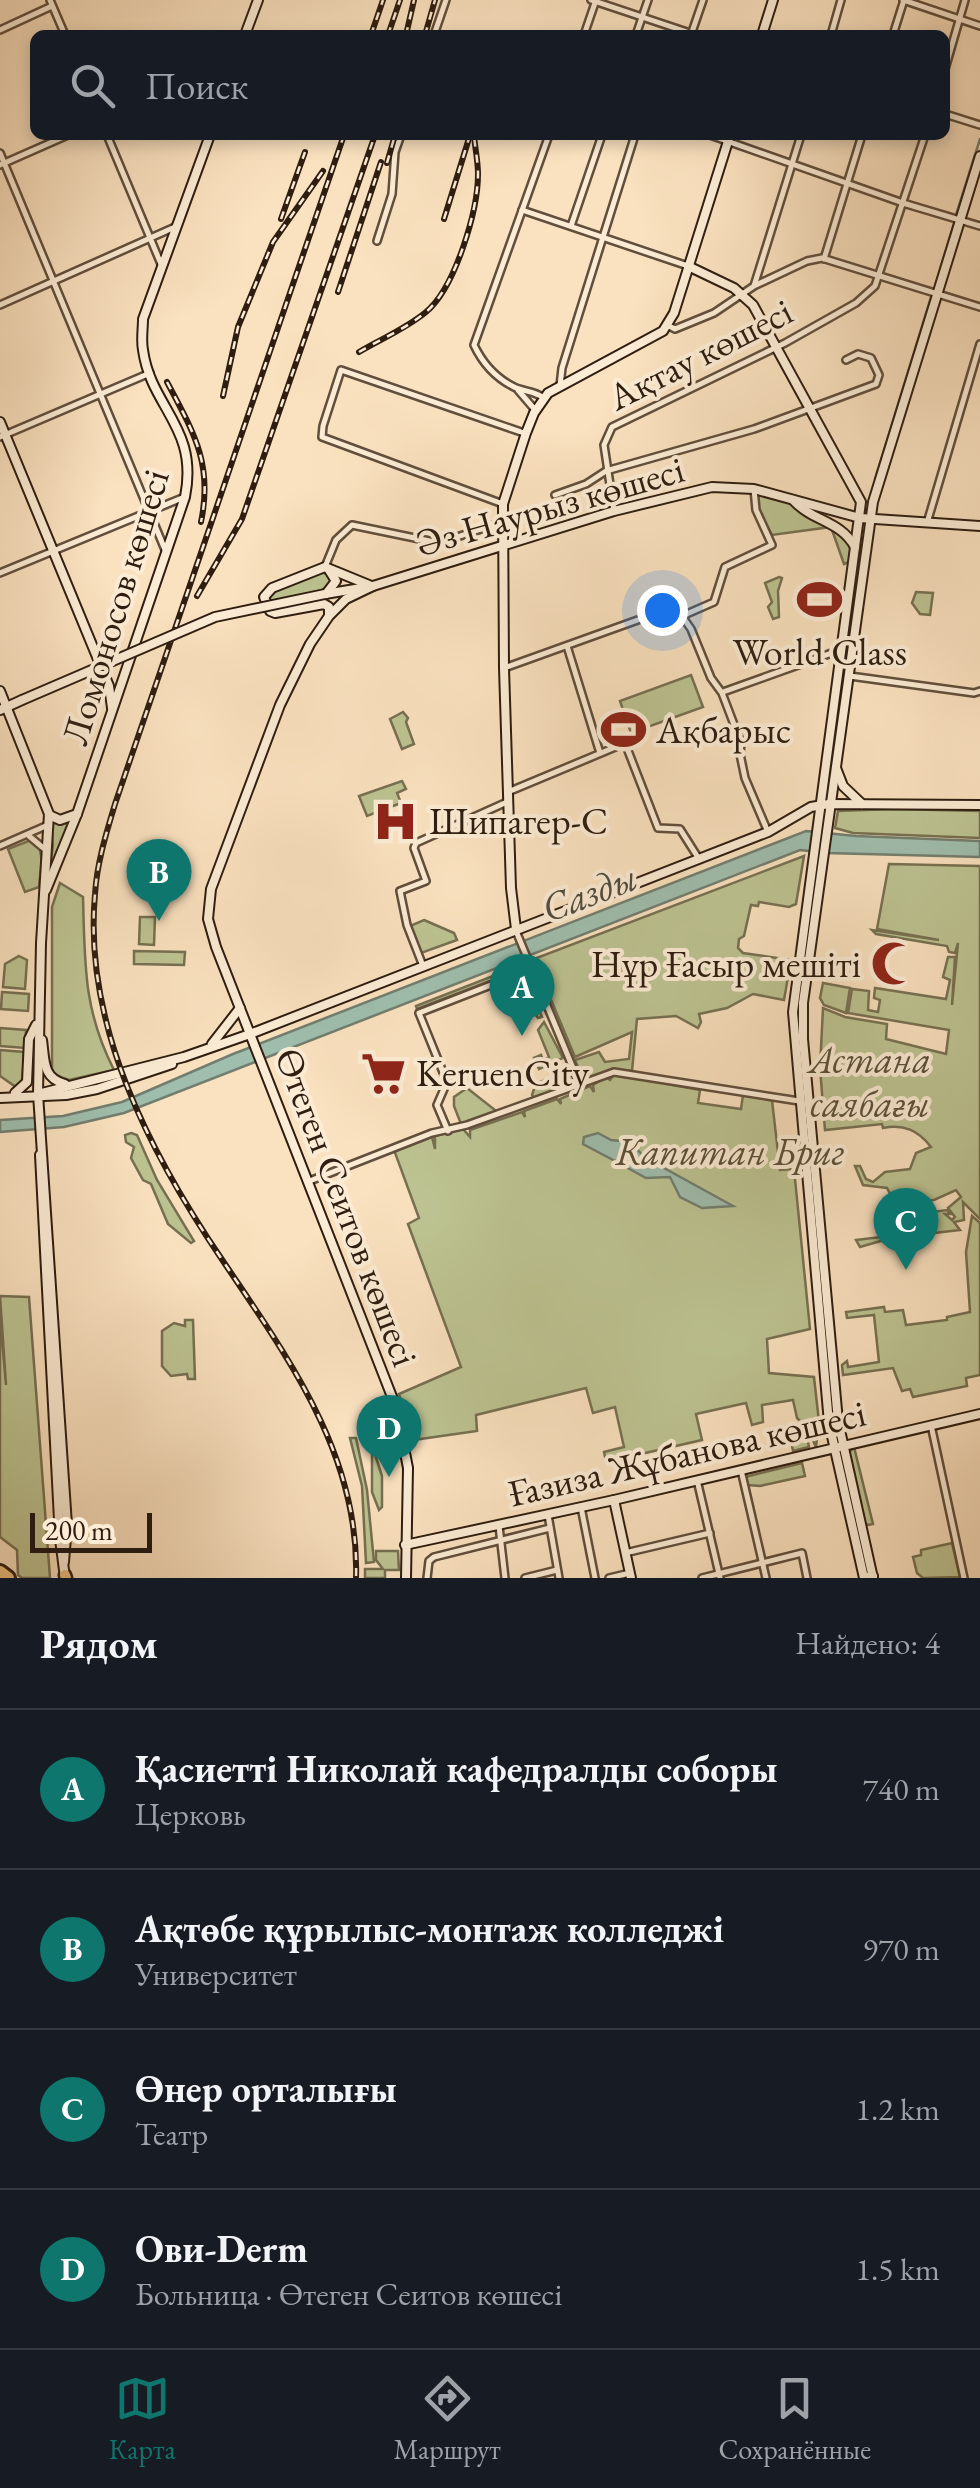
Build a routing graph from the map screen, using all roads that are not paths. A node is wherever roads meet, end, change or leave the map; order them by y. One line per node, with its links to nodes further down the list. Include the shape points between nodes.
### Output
1 (258, 0): 16 (main road)
2 (446, 0): 17 (street)
3 (594, 0): 11 (street); 18 (street)
4 (648, 0): 11 (street)
5 (703, 0): 21 (street)
6 (773, 0): 22 (main road)
7 (842, 0): 23 (street)
8 (903, 0): 12 (street); 24 (street)
9 (965, 0): 12 (street)
10 (51, 3): 14 (street); 15 (street)
11 (642, 16): 19 (street); 20 (street)
12 (959, 19): 13 (street); 25 (street)
13 (980, 26)
14 (0, 30)
15 (63, 30)
16 (247, 30)
17 (436, 30)
18 (585, 30)
19 (638, 30)
20 (682, 30)
21 (694, 30)
22 (764, 30)
23 (833, 30)
24 (894, 30)
25 (950, 52)
26 (950, 116): 27 (street)
27 (980, 125)
28 (57, 140): 42 (street)
29 (109, 140): 52 (street)
30 (208, 140): 48 (main road, Ломоносов көшесі)
31 (399, 140): 53 (street)
32 (547, 140): 46 (street)
33 (600, 140): 49 (street)
34 (633, 140): 51 (street)
35 (729, 140): 55 (main road)
36 (732, 140): 43 (street)
37 (799, 140): 43 (street)
38 (860, 140): 44 (street)
39 (923, 140): 45 (street)
40 (0, 153): 42 (street)
41 (980, 156): 47 (main road)
42 (2, 164): 58 (street)
43 (792, 164): 44 (street); 59 (street)
44 (847, 184): 45 (street); 54 (street)
45 (903, 203): 47 (street); 57 (street)
46 (522, 210): 49 (street); 70 (street, via 474,345)
47 (960, 220): 50 (street); 61 (main road)
48 (177, 226): 52 (street); 56 (main road, Ломоносов көшесі)
49 (571, 226): 51 (street)
50 (980, 226)
51 (602, 236): 55 (street); 69 (street)
52 (150, 239): 56 (street); 58 (street)
53 (377, 242)
54 (824, 259): 57 (street); 59 (street)
55 (688, 266): 60 (main road); 64 (main road)
56 (162, 267): 68 (main road, Ломоносов көшесі, via 144,319 142,349)
57 (880, 278): 61 (street); 66 (street, Ақтау көшесі, via 863,299)
58 (54, 283): 62 (street); 71 (street)
59 (754, 286): 60 (street)
60 (744, 294): 64 (street, via 686,327); 66 (main road)
61 (936, 294): 63 (street); 86 (main road)
62 (0, 305)
63 (980, 308)
64 (667, 325): 69 (main road, via 651,340)
65 (980, 344): 88 (street)
66 (778, 346): 73 (main road); 78 (street, Ақтау көшесі, via 612,427 604,445)
67 (846, 360): 73 (street, via 865,353 879,375 876,384)
68 (150, 373): 71 (street); 81 (main road, Ломоносов көшесі, via 189,459)
69 (560, 386): 72 (main road)
70 (518, 390): 72 (street); 74 (street)
71 (101, 394): 77 (street); 85 (street)
72 (544, 398): 74 (main road)
73 (811, 408): 78 (street); 86 (main road)
74 (536, 410): 76 (main road)
75 (0, 422): 77 (main road)
76 (526, 433): 83 (main road); 83 (street, via 341,370 323,426 322,438)
77 (3, 436): 92 (main road)
78 (606, 471): 80 (street); 84 (street, Ақтау көшесі)
79 (754, 489): 82 (main road, Әз Наурыз көшесі); 84 (main road, Әз Наурыз көшесі, via 712,487); 100 (street, via 772,546 724,567 714,602)
80 (555, 495)
81 (186, 497): 85 (street); 93 (main road, Ломоносов көшесі)
82 (793, 500): 86 (main road, Әз Наурыз көшесі); 91 (main road, via 808,515 842,528)
83 (504, 504): 87 (main road)
84 (614, 510): 90 (main road, Әз Наурыз көшесі)
85 (149, 512): 92 (street); 93 (street)
86 (865, 518): 88 (main road, Әз Наурыз көшесі); 91 (main road); 95 (main road)
87 (502, 522): 90 (main road); 94 (street, via 439,543 352,525 334,543)
88 (926, 523): 89 (main road, Әз Наурыз көшесі)
89 (980, 526)
90 (502, 544): 97 (main road, Әз Наурыз көшесі); 103 (main road)
91 (856, 548): 95 (main road)
92 (53, 550): 96 (street); 109 (main road, via 109,686)
93 (167, 555): 109 (main road, Ломоносов көшесі)
94 (325, 567): 97 (main road); 98 (main road, via 336,581); 99 (main road, via 272,588 264,598 275,613 324,604)
95 (857, 570): 102 (main road); 104 (main road)
96 (0, 573)
97 (373, 586): 98 (main road); 99 (main road)
98 (326, 594): 108 (main road, bridge, via 214,617)
99 (328, 616): 134 (main road, via 280,705 210,889 210,930)
100 (682, 616): 101 (street, via 646,617); 107 (street)
101 (567, 646): 103 (street); 111 (street)
102 (842, 649): 107 (street); 110 (main road)
103 (504, 668): 113 (main road)
104 (848, 676): 106 (street); 110 (main road)
105 (0, 691): 108 (main road)
106 (980, 691)
107 (722, 693): 120 (street)
108 (3, 708): 117 (main road)
109 (112, 713): 118 (main road, Ломоносов көшесі)
110 (838, 713): 112 (main road)
111 (600, 753): 113 (street); 125 (street, via 625,743 658,828 683,832)
112 (833, 758): 114 (main road); 115 (main road, via 843,786)
113 (508, 797): 129 (main road); 130 (street, via 416,843 426,881 400,891)
114 (825, 804): 115 (main road); 120 (main road); 124 (main road)
115 (862, 804): 116 (main road)
116 (980, 805)
117 (49, 814): 118 (main road, via 60,820); 119 (main road)
118 (77, 814): 126 (main road, Ломоносов көшесі)
119 (49, 825): 121 (street); 123 (main road)
120 (768, 832): 125 (main road)
121 (26, 835): 122 (street); 123 (street)
122 (0, 846)
123 (48, 853): 126 (main road)
124 (817, 856): 127 (main road); 128 (main road)
125 (699, 859): 129 (main road)
126 (44, 892): 135 (main road)
127 (806, 908): 128 (main road); 132 (main road)
128 (814, 927): 133 (main road)
129 (516, 930): 130 (main road); 131 (street)
130 (422, 966): 136 (main road)
131 (532, 969): 139 (street); 144 (street, via 419,1013 447,1082 437,1104)
132 (795, 990): 133 (main road); 143 (main road)
133 (803, 1003): 146 (main road)
134 (240, 1008): 136 (main road); 137 (main road)
135 (38, 1022): 140 (main road, via 47,1073); 141 (main road); 142 (main road, via 28,1039 26,1086)
136 (252, 1038): 137 (main road); 145 (main road, Өтеген Сеитов көшесі)
137 (208, 1049): 138 (main road)
138 (184, 1057): 140 (main road); 141 (main road, via 96,1090)
139 (580, 1085): 143 (street, via 623,1072); 144 (street)
140 (74, 1086): 141 (main road)
141 (38, 1094): 142 (main road); 163 (main road)
142 (3, 1097)
143 (799, 1102): 146 (main road)
144 (448, 1131): 145 (street)
145 (307, 1182): 159 (main road, Өтеген Сеитов көшесі, via 403,1430)
146 (823, 1305): 149 (main road)
147 (980, 1414): 148 (main road, Ғазиза Жұбанова көшесі)
148 (931, 1425): 149 (main road, Ғазиза Жұбанова көшесі); 178 (street)
149 (838, 1447): 150 (main road, Ғазиза Жұбанова көшесі); 167 (main road)
150 (741, 1470): 151 (main road, Ғазиза Жұбанова көшесі); 161 (street)
151 (697, 1480): 152 (main road, Ғазиза Жұбанова көшесі); 157 (street)
152 (614, 1500): 153 (main road, Ғазиза Жұбанова көшесі); 160 (main road)
153 (581, 1508): 154 (main road, Ғазиза Жұбанова көшесі); 173 (street)
154 (548, 1515): 155 (main road, Ғазиза Жұбанова көшесі); 156 (street)
155 (498, 1525): 158 (street); 159 (main road, Ғазиза Жұбанова көшесі)
156 (550, 1528): 158 (street); 164 (street)
157 (710, 1533): 160 (street); 166 (street)
158 (501, 1540): 170 (street, via 434,1557); 171 (street)
159 (406, 1545): 169 (main road, Өтеген Сеитов көшесі)
160 (626, 1553): 165 (main road)
161 (762, 1563): 166 (street); 176 (street); 177 (street, via 802,1553)
162 (0, 1572): 168 (highway)
163 (65, 1573)
164 (558, 1574): 172 (street)
165 (630, 1575): 174 (street)
166 (720, 1576): 175 (street)
167 (870, 1577)
168 (8, 1578)
169 (406, 1578)
170 (427, 1578)
171 (505, 1578)
172 (525, 1578)
173 (596, 1578)
174 (610, 1578)
175 (702, 1578)
176 (766, 1578)
177 (807, 1578)
178 (964, 1578)

